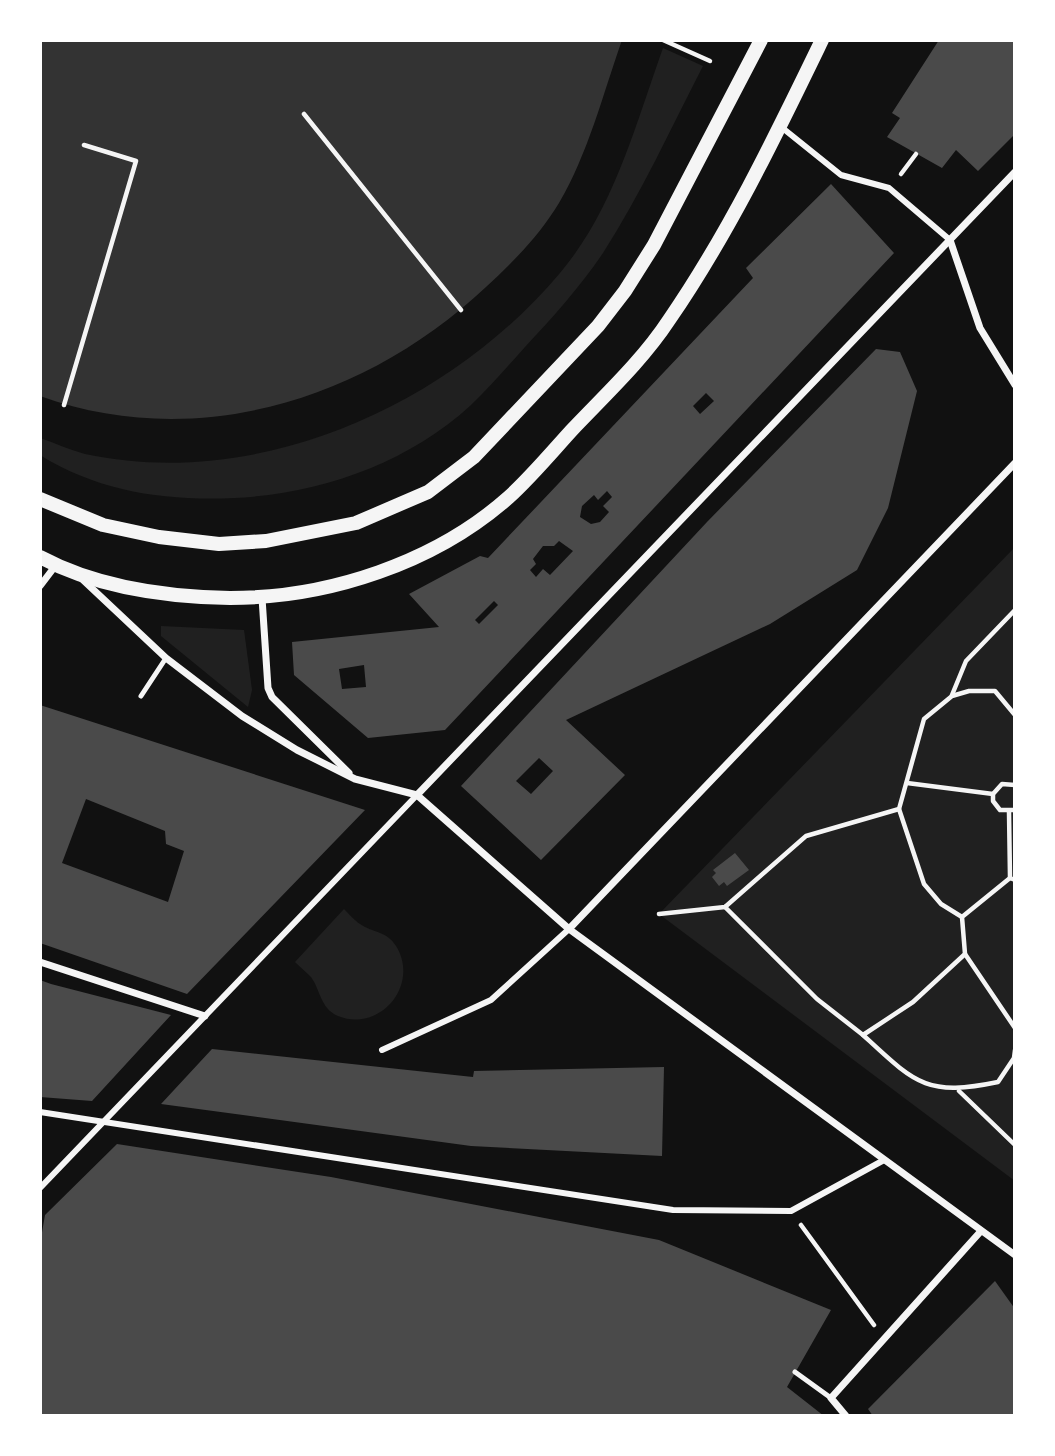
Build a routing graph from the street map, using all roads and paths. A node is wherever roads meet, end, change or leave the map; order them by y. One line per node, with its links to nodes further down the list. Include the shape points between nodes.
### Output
1 (663, 40): 4 (path)
2 (761, 40): 14 (main road, via 625,291 598,326 474,457 428,492 356,523 266,541 219,544 103,525)
3 (822, 40): 6 (main road)
4 (710, 61)
5 (304, 114): 10 (path)
6 (780, 126): 9 (street, via 841,175 889,188); 19 (main road, via 669,321 509,497 456,536 404,563 351,580)
7 (84, 145): 12 (path, via 136,161)
8 (1015, 172): 9 (street)
9 (950, 240): 11 (street, via 980,328); 29 (street)
10 (461, 310)
11 (1015, 385)
12 (64, 405)
13 (1015, 463): 36 (street)
14 (40, 499)
15 (40, 556): 16 (main road)
16 (56, 565): 17 (main road); 18 (street)
17 (74, 572): 19 (main road, via 129,589 191,597); 21 (street)
18 (40, 586)
19 (262, 598): 25 (street, via 272,697)
20 (1015, 610): 23 (path, via 966,661)
21 (166, 658): 22 (lane); 25 (street, via 242,716)
22 (141, 696)
23 (952, 696): 24 (path, via 995,691); 26 (path, via 924,719)
24 (1015, 715)
25 (355, 779): 29 (street)
26 (907, 783): 28 (path); 30 (path)
27 (1015, 785): 28 (path, via 1002,784)
28 (993, 794): 31 (path, via 1000,810)
29 (417, 796): 36 (street); 39 (street)
30 (899, 809): 33 (path, via 806,836); 35 (path, via 924,884)
31 (1012, 811): 32 (path)
32 (1013, 879): 35 (path)
33 (725, 907): 34 (path); 41 (path, via 817,999)
34 (659, 914)
35 (962, 917): 37 (path)
36 (569, 929): 42 (street, via 491,1000); 48 (street)
37 (965, 954): 40 (path); 41 (path, via 913,1002)
38 (40, 962): 39 (street)
39 (205, 1016): 46 (street)
40 (1015, 1028)
41 (863, 1035): 44 (path, via 906,1075 932,1086)
42 (383, 1050)
43 (1015, 1050): 44 (path, via 998,1082)
44 (959, 1090): 47 (path)
45 (40, 1112): 46 (street)
46 (105, 1120): 49 (street); 50 (street, via 673,1210)
47 (1015, 1144)
48 (884, 1160): 50 (street); 51 (street)
49 (40, 1188)
50 (791, 1211): 53 (path)
51 (981, 1231): 52 (street); 53 (street)
52 (1015, 1255)
53 (884, 1340): 55 (street)
54 (795, 1372): 55 (lane)
55 (831, 1398): 56 (street)
56 (846, 1416)

